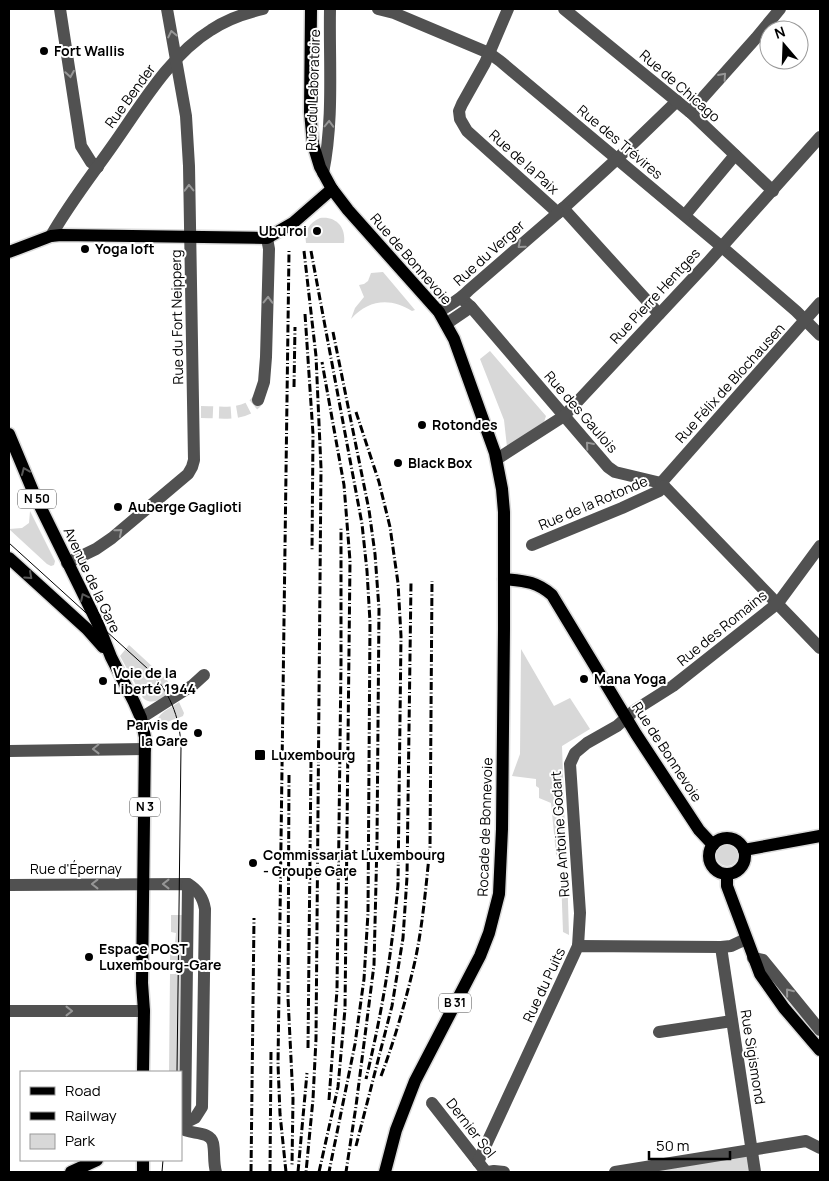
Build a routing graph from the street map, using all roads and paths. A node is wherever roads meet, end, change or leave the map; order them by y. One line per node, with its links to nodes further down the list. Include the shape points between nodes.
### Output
1 (60, 9): 17 (street, one-way to 17, via 81,146)
2 (167, 9): 11 (street, Rue du Fort Neipperg, one-way to 2)
3 (263, 9): 11 (street, Rue Bender, via 210,30)
4 (311, 9): 18 (main road, Rue du Laboratoire, via 310,112 313,144)
5 (330, 9): 18 (street, Rue du Laboratoire, one-way to 5, via 330,125)
6 (378, 9): 10 (street, Rue des Trévires)
7 (508, 9): 10 (street)
8 (780, 9): 13 (street, one-way to 8)
9 (572, 11): 12 (street, Rue de Chicago)
10 (489, 53): 16 (street, Rue des Trévires); 21 (street, Rue de la Paix, via 462,104 460,119 468,131)
11 (177, 59): 17 (street, Rue Bender); 24 (street, Rue du Fort Neipperg, one-way to 11, via 186,116)
12 (677, 101): 13 (street, Rue de Chicago); 16 (street, Rue du Verger)
13 (690, 112): 15 (street, Rue de Chicago)
14 (820, 138): 20 (street, Rue Pierre Hentges)
15 (735, 155): 20 (street, Rue de Chicago); 22 (street)
16 (618, 158): 21 (street, Rue du Verger); 22 (street, Rue des Trévires)
17 (98, 167): 23 (street, Rue Bender)
18 (322, 172): 19 (main road, Rue du Laboratoire)
19 (332, 189): 25 (main road, via 293,223); 30 (main road, Rue de Bonnevoie)
20 (772, 190): 26 (street, Rue Pierre Hentges)
21 (560, 210): 28 (street, Rue du Verger, one-way to 28, via 469,290); 31 (street, Rue de la Paix)
22 (685, 215): 26 (street, Rue des Trévires)
23 (51, 236): 24 (main road); 27 (main road)
24 (190, 237): 25 (main road); 45 (street, Rue du Fort Neipperg, one-way to 24, via 112,538 192,468 197,412)
25 (267, 238): 35 (street, one-way to 25)
26 (722, 246): 31 (street, Rue Pierre Hentges); 32 (street, Rue des Trévires)
27 (9, 252)
28 (466, 303): 30 (street, Rue du Verger, via 457,299); 33 (street, Rue du Verger); 38 (street, Rue des Gaulois)
29 (820, 303): 32 (street, Rue Félix de Blochausen)
30 (438, 312): 33 (main road, Rue de Bonnevoie)
31 (659, 314): 38 (street, Rue Pierre Hentges)
32 (806, 320): 34 (street, Rue des Trévires); 41 (street, Rue Félix de Blochausen)
33 (446, 324): 40 (main road, Rue de Bonnevoie)
34 (820, 334)
35 (264, 339): 36 (street); 37 (street, via 264,382)
36 (258, 366)
37 (258, 400)
38 (564, 416): 40 (street, Rue Pierre Hentges); 41 (street, Rue des Gaulois, one-way to 38, via 615,472)
39 (9, 434): 45 (main road, Avenue de la Gare / N 50, one-way to 39)
40 (497, 459): 46 (main road, Rue de Bonnevoie, via 504,512)
41 (663, 484): 42 (street, Rue de la Rotonde, via 659,491); 47 (street)
42 (532, 545)
43 (820, 546): 47 (street, Rue des Romains)
44 (9, 558): 49 (main road, N 3, one-way to 49, via 87,629)
45 (67, 563): 49 (main road, Avenue de la Gare / N 50, one-way to 45)
46 (504, 579): 52 (main road, Rue de Bonnevoie, via 532,582 552,595); 86 (main road, Rocade de Bonnevoie / B 31, via 501,860 495,915 480,956 415,1081 396,1130)
47 (778, 604): 48 (street); 52 (street, Rue des Romains, via 673,686)
48 (820, 648)
49 (111, 657): 51 (main road, N 3)
50 (204, 675): 51 (street, via 194,686)
51 (141, 718): 53 (main road, N 3)
52 (626, 718): 56 (main road, Rue de Bonnevoie, via 699,830); 63 (street, Rue Antoine Godart, via 576,753 570,764 580,913)
53 (145, 749): 54 (street, one-way to 54); 59 (main road, N 3)
54 (9, 751)
55 (820, 836): 57 (main road)
56 (713, 845): 57 (main road, via 720,839 730,838); 58 (main road, via 709,852 712,868)
57 (744, 850): 58 (main road, via 745,857 739,870)
58 (727, 874): 62 (main road, via 727,886)
59 (144, 884): 60 (street, Rue d'Épernay, one-way to 60); 61 (street, Rue d'Épernay, one-way to 59); 71 (main road, N 3)
60 (9, 885)
61 (192, 887): 66 (street); 67 (street, via 204,902 205,909); 68 (street)
62 (746, 939): 64 (street, Rue du Puits); 65 (main road)
63 (578, 946): 64 (street, Rue du Puits); 83 (street, Rue du Puits)
64 (721, 947): 73 (street, Rue Sigismond)
65 (753, 958): 74 (street, one-way to 65, via 763,960); 76 (main road, via 770,991)
66 (188, 988): 68 (street); 72 (street)
67 (204, 988): 68 (street); 69 (street)
68 (195, 999): 69 (street); 72 (street); 79 (street, via 194,1104)
69 (204, 1010): 79 (street, via 202,1108)
70 (14, 1011): 71 (street, one-way to 71)
71 (144, 1011): 77 (main road, N 3)
72 (187, 1011): 79 (street)
73 (732, 1020): 75 (street); 81 (street, Rue Sigismond)
74 (820, 1030)
75 (659, 1032)
76 (820, 1050)
77 (143, 1071)
78 (432, 1103): 83 (street, Dernier Sol)
79 (184, 1125): 85 (street, via 186,1132 201,1133 213,1144 213,1162)
80 (820, 1148): 81 (street, via 806,1141)
81 (752, 1150): 88 (street); 89 (street, Rue Sigismond)
82 (95, 1161): 84 (main road)
83 (484, 1169): 87 (street, Dernier Sol)
84 (71, 1172)
85 (217, 1172)
86 (385, 1172)
87 (504, 1172)
88 (615, 1172)
89 (755, 1172)

